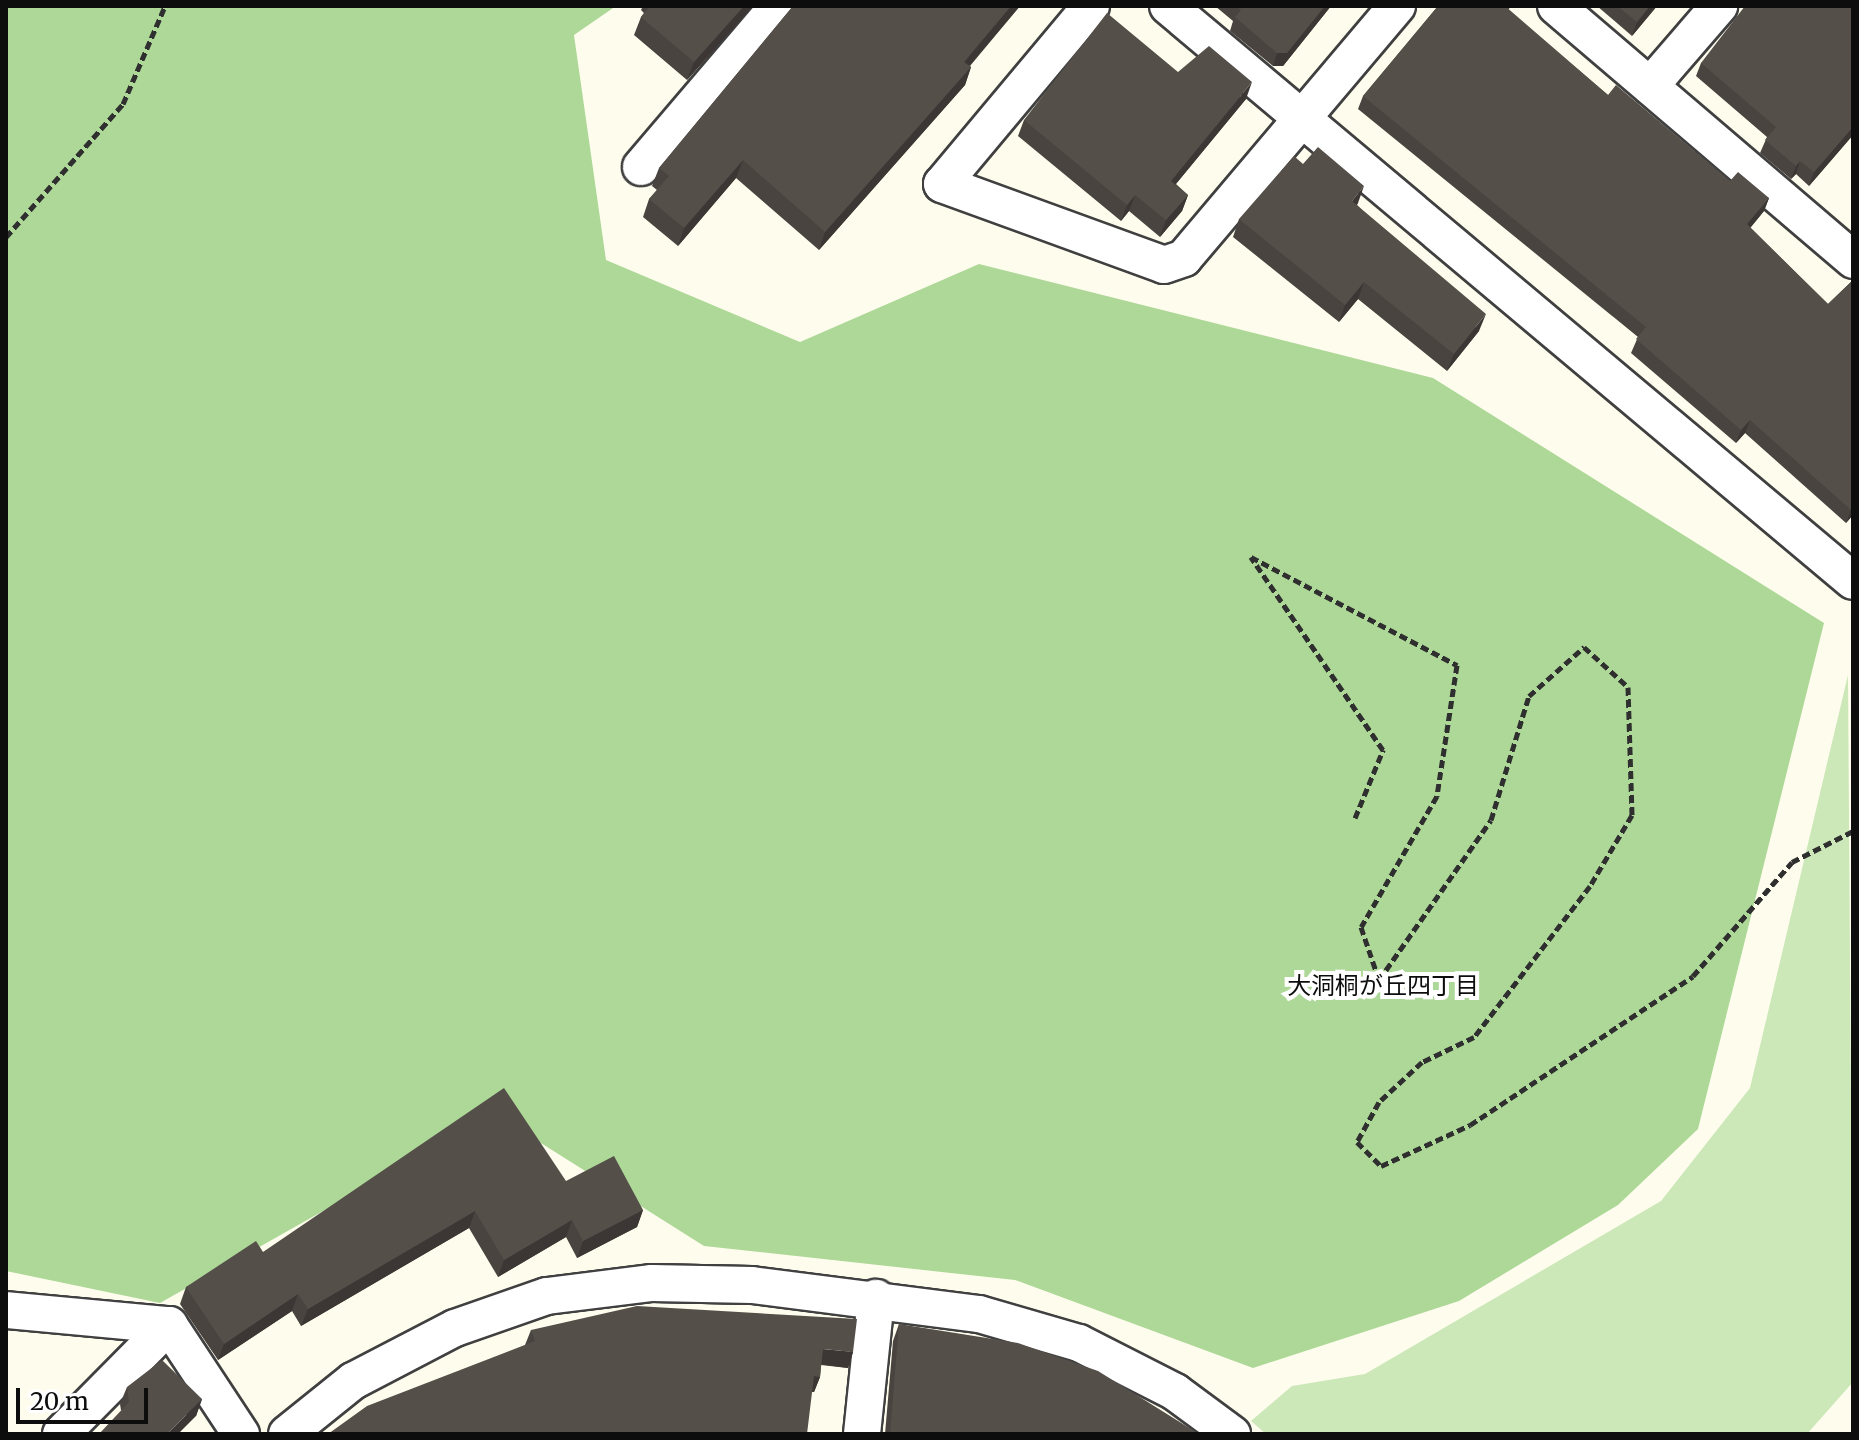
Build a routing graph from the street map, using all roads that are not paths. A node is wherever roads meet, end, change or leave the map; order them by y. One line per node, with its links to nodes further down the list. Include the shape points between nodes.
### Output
1 (778, 6): 9 (street)
2 (1091, 6): 8 (street, via 942,184 1164,265 1184,258)
3 (1168, 6): 8 (street)
4 (1397, 6): 8 (street)
5 (1556, 6): 7 (street)
6 (1719, 6): 7 (street)
7 (1650, 86): 10 (street)
8 (1302, 117): 11 (street)
9 (641, 167)
10 (1847, 243)
11 (1853, 581)
12 (876, 1298): 17 (street, via 652,1283 547,1296 455,1328 366,1375); 18 (street); 19 (street, via 979,1314 1079,1343 1175,1392)
13 (6, 1310): 14 (street)
14 (169, 1325): 15 (street); 16 (street)
15 (61, 1434)
16 (241, 1434)
17 (287, 1434)
18 (862, 1434)
19 (1232, 1434)

